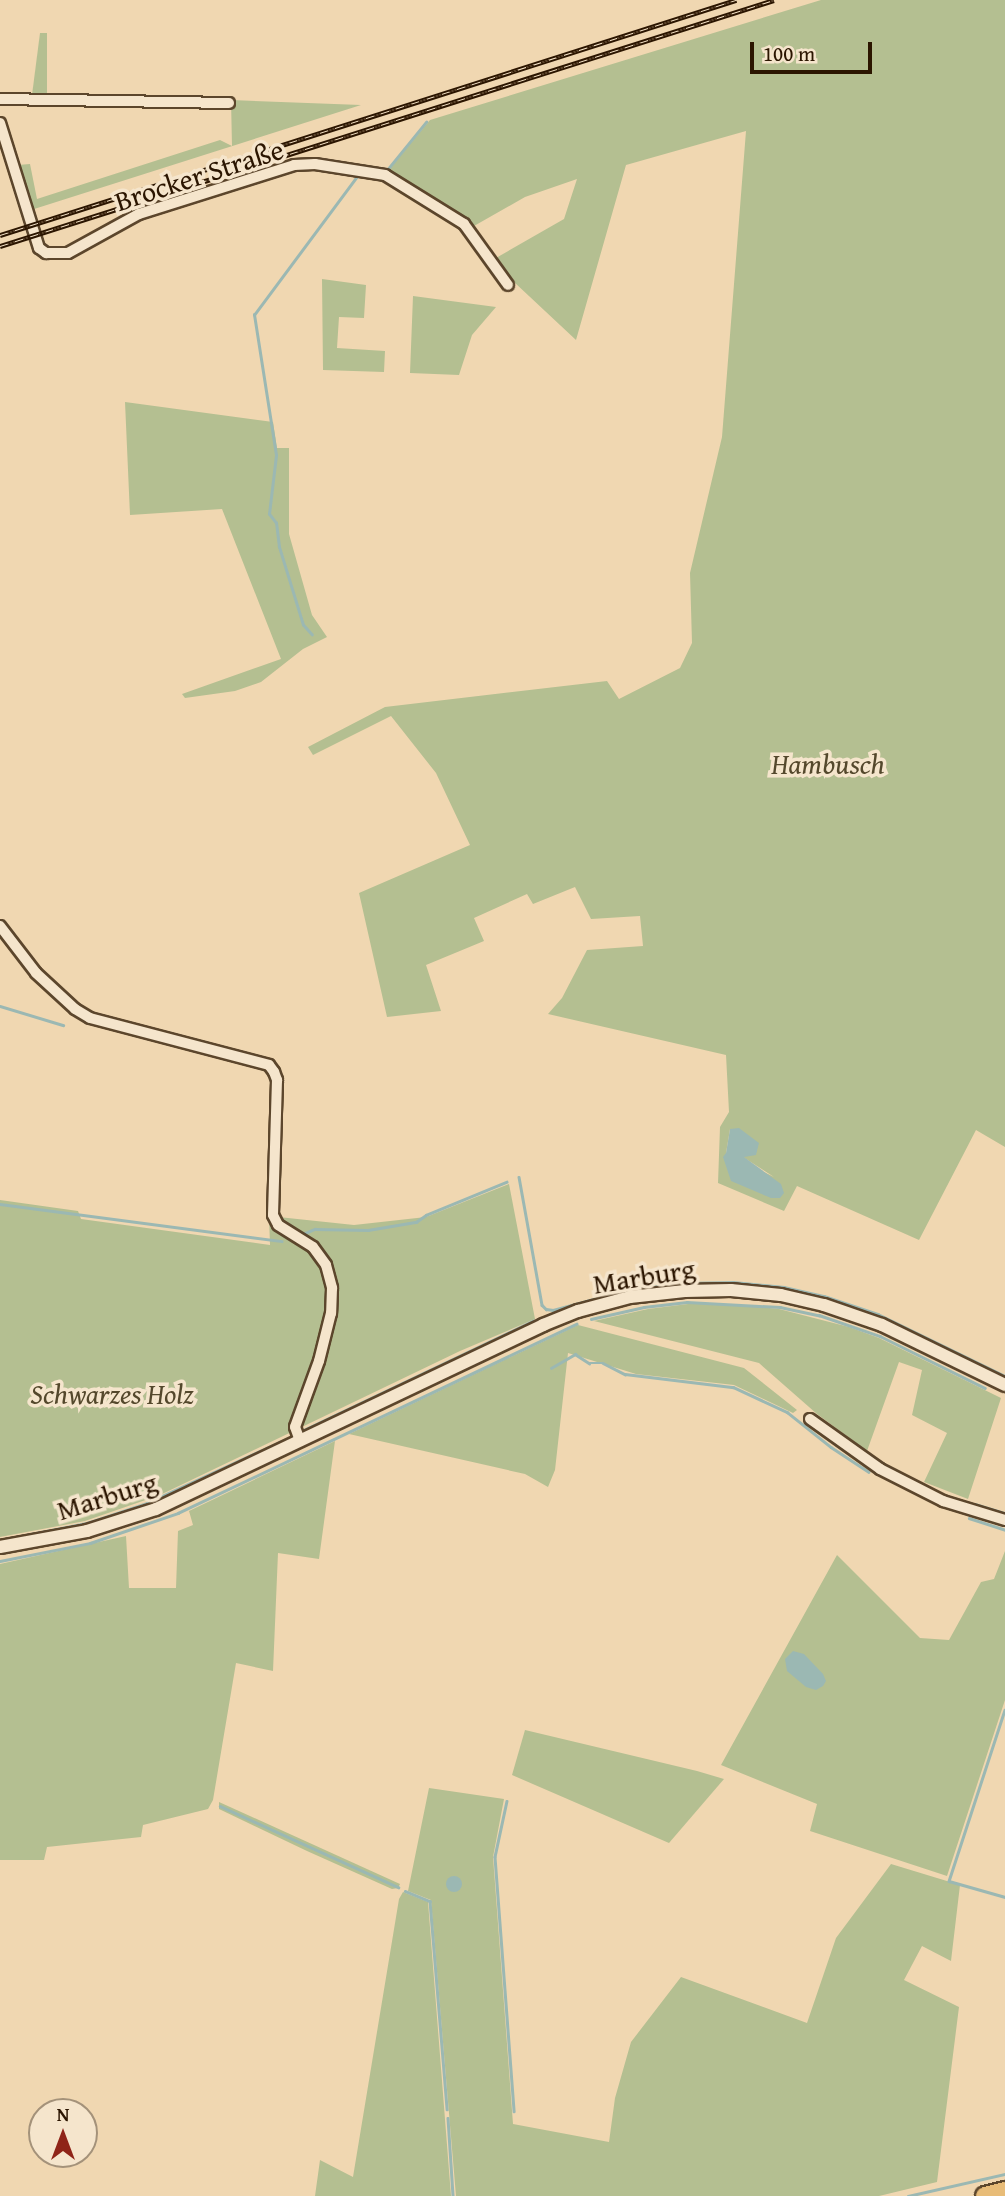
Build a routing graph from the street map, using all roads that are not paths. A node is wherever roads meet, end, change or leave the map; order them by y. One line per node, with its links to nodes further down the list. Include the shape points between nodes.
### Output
1 (0, 99): 2 (street)
2 (229, 103)
3 (0, 124): 4 (street, Brocker Straße, via 39,248 46,253 68,253 139,214 294,165 315,164 385,174 464,224)
4 (508, 285)
5 (0, 926): 8 (street, via 36,973 90,1018 269,1066 274,1072 273,1215 278,1225 313,1247 326,1265 332,1288 319,1361 295,1427)
6 (1005, 1385): 8 (street, Marburg, via 882,1325 824,1305 781,1295 685,1291 630,1297 578,1311)
7 (810, 1419): 9 (street, via 880,1469 943,1501)
8 (300, 1441): 10 (street, Marburg, via 156,1509 86,1531)
9 (1005, 1520)
10 (0, 1547)
11 (1005, 2191): 12 (highway)
12 (985, 2196)

